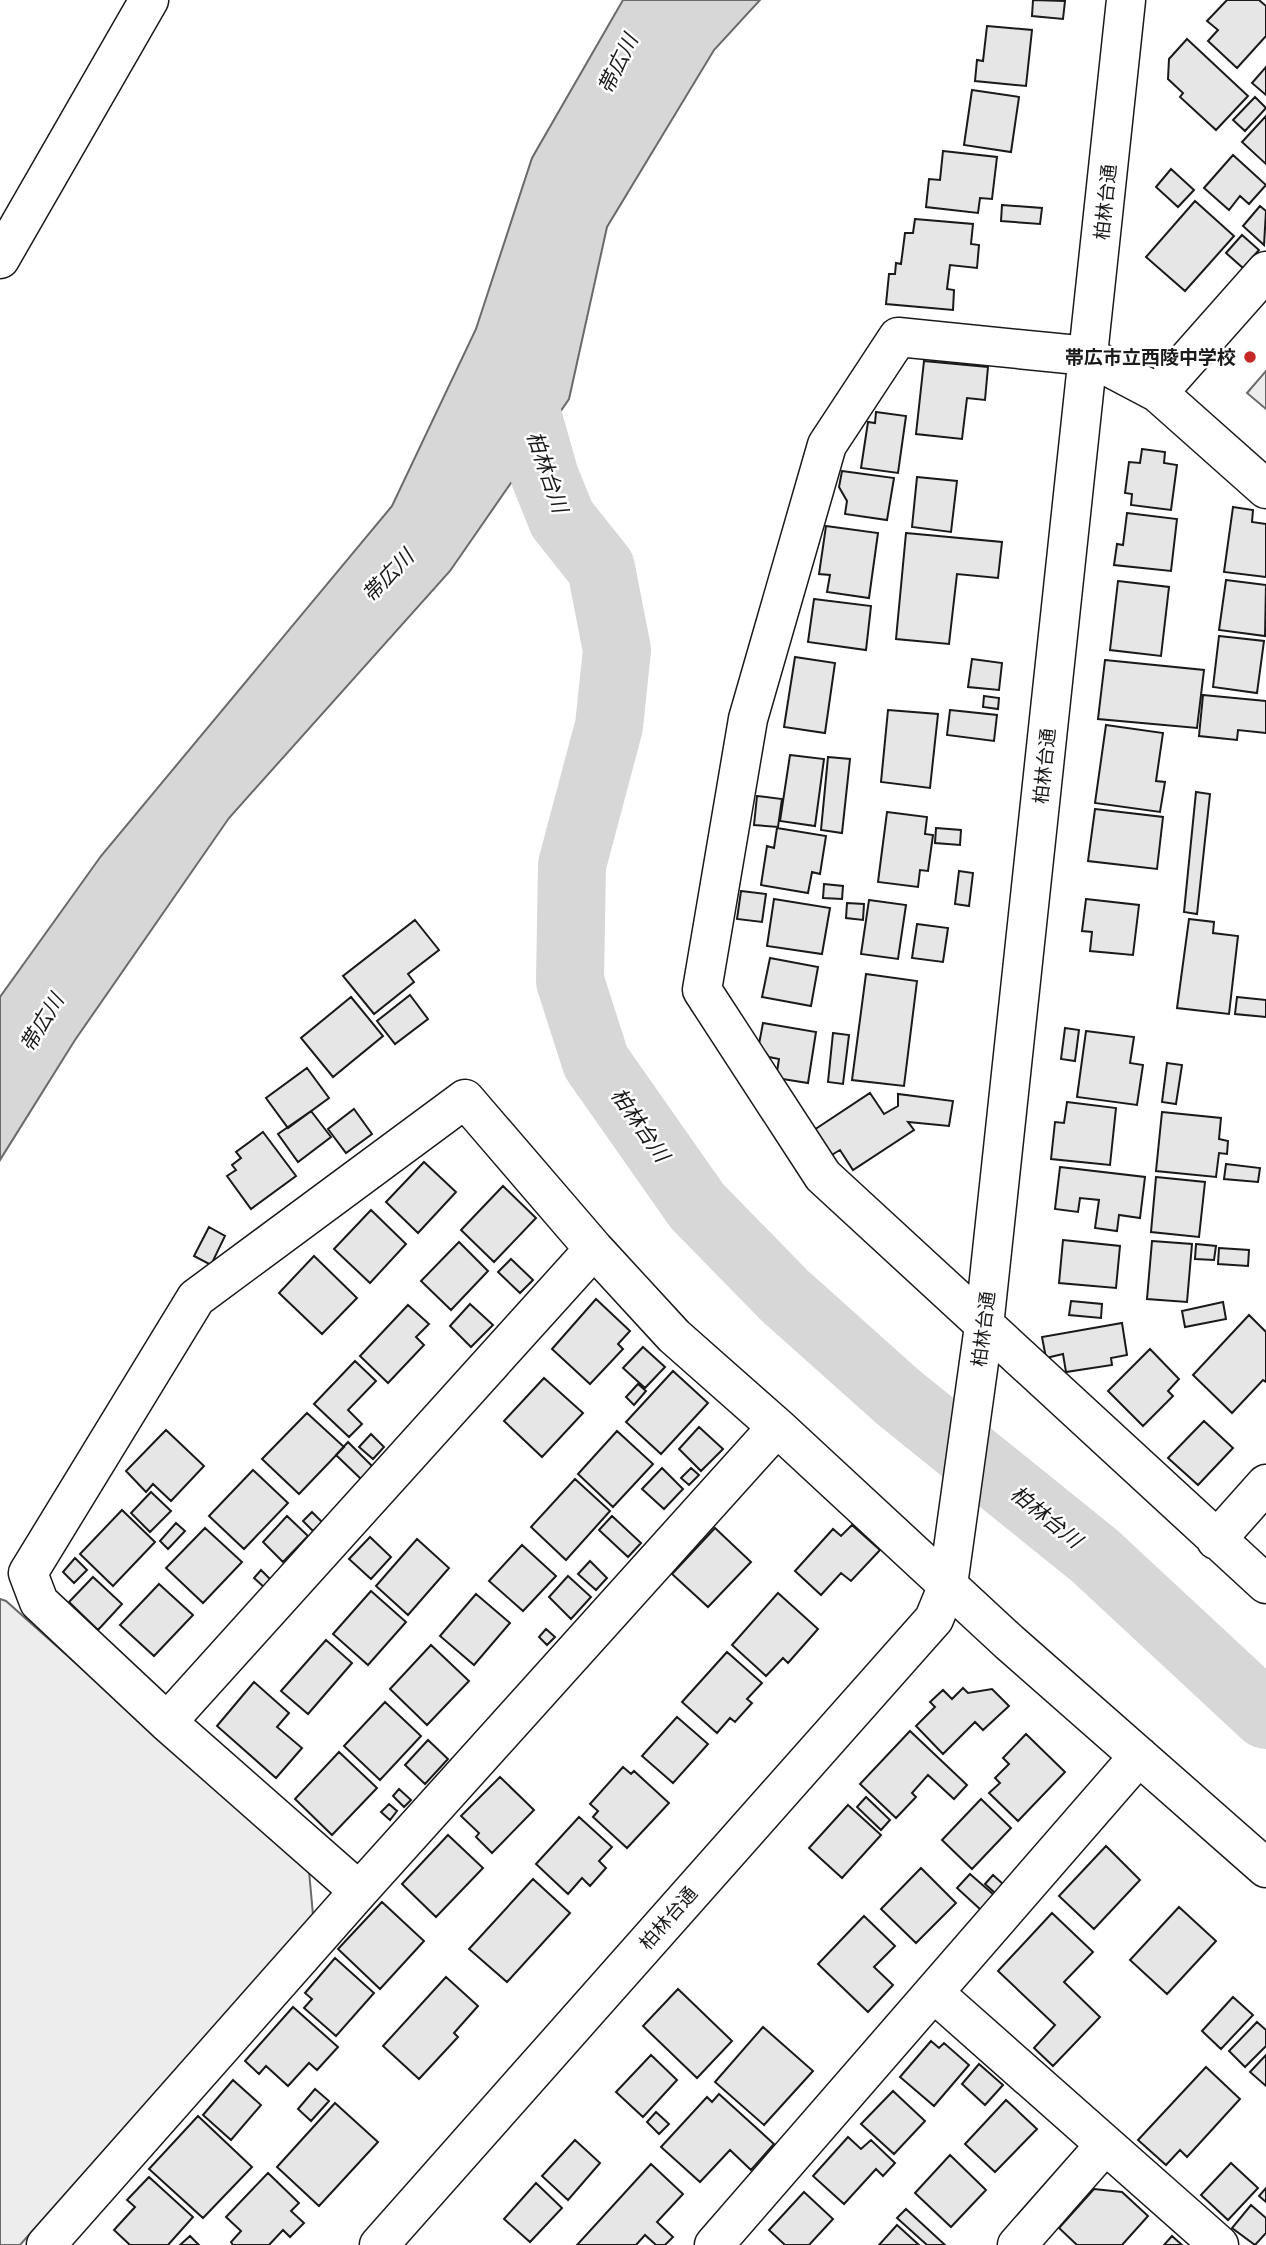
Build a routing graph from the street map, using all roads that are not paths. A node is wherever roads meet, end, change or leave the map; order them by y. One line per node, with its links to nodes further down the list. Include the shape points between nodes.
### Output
1 (149, 0): 3 (street)
2 (1126, 0): 5 (street, 柏林台通)
3 (0, 259)
4 (1266, 271): 6 (street)
5 (1088, 356): 6 (street); 9 (street, 柏林台通); 9 (street, via 898,337 827,445 748,719 702,990 823,1176)
6 (1158, 393): 7 (street)
7 (1266, 489)
8 (594, 1249): 10 (street, via 674,1336); 15 (street); 15 (street, via 465,1099 196,1298 28,1573 39,1602)
9 (984, 1326): 12 (street); 14 (street, 柏林台通)
10 (777, 1427): 14 (street); 18 (street)
11 (1266, 1484): 12 (street)
12 (1216, 1540): 13 (street)
13 (1266, 1584)
14 (948, 1585): 16 (street); 22 (street, 柏林台通, via 934,1619)
15 (167, 1722): 18 (street)
16 (1139, 1756): 17 (street); 19 (street)
17 (1266, 1868)
18 (359, 1891): 21 (street)
19 (934, 1993): 20 (street); 23 (street)
20 (1105, 2145): 24 (street); 25 (street)
21 (59, 2241)
22 (379, 2245)
23 (714, 2245)
24 (1017, 2245)
25 (1219, 2245)

